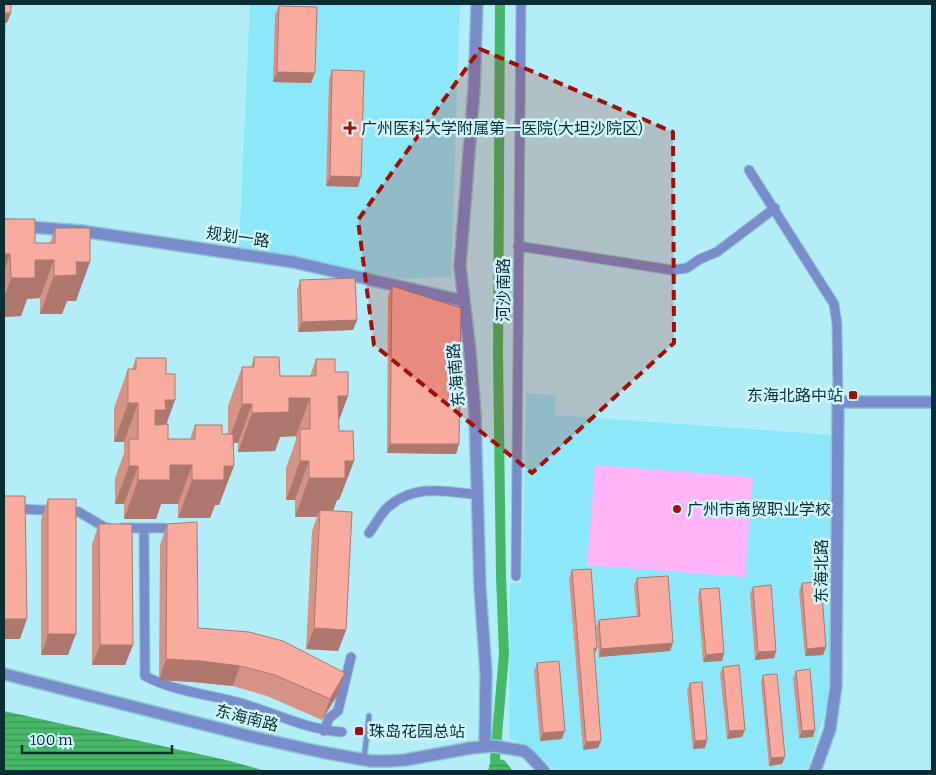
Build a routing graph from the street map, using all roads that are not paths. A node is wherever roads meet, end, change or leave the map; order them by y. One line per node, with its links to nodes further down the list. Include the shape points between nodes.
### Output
1 (477, 4): 7 (street, 东海南路, via 474,90 461,242)
2 (521, 4): 6 (street, 河沙南路)
3 (749, 170): 4 (street)
4 (775, 208): 6 (street, via 716,252 687,268 672,270); 8 (street, via 834,304)
5 (4, 225): 7 (street, 规划一路, via 81,231 293,262)
6 (518, 246): 15 (street, 河沙南路)
7 (464, 301): 10 (street, 东海南路, via 473,384)
8 (838, 402): 9 (street); 24 (street, 东海北路, via 836,686 830,729)
9 (932, 402)
10 (478, 495): 14 (street, via 434,490 400,498 386,509); 21 (street, 东海南路, via 481,614)
11 (4, 508): 12 (street, via 79,512 106,528)
12 (144, 528): 13 (street); 19 (street, via 145,676 160,684 239,702)
13 (164, 528)
14 (369, 534)
15 (516, 576)
16 (351, 657): 19 (street, via 338,711 329,718)
17 (4, 674): 22 (street, 东海南路, via 270,741)
18 (370, 716): 22 (lane)
19 (324, 731): 20 (street)
20 (342, 732)
21 (490, 746): 22 (street, 东海南路, via 404,760); 23 (street, 东海南路, via 524,751)
22 (364, 759)
23 (544, 771)
24 (815, 771)

